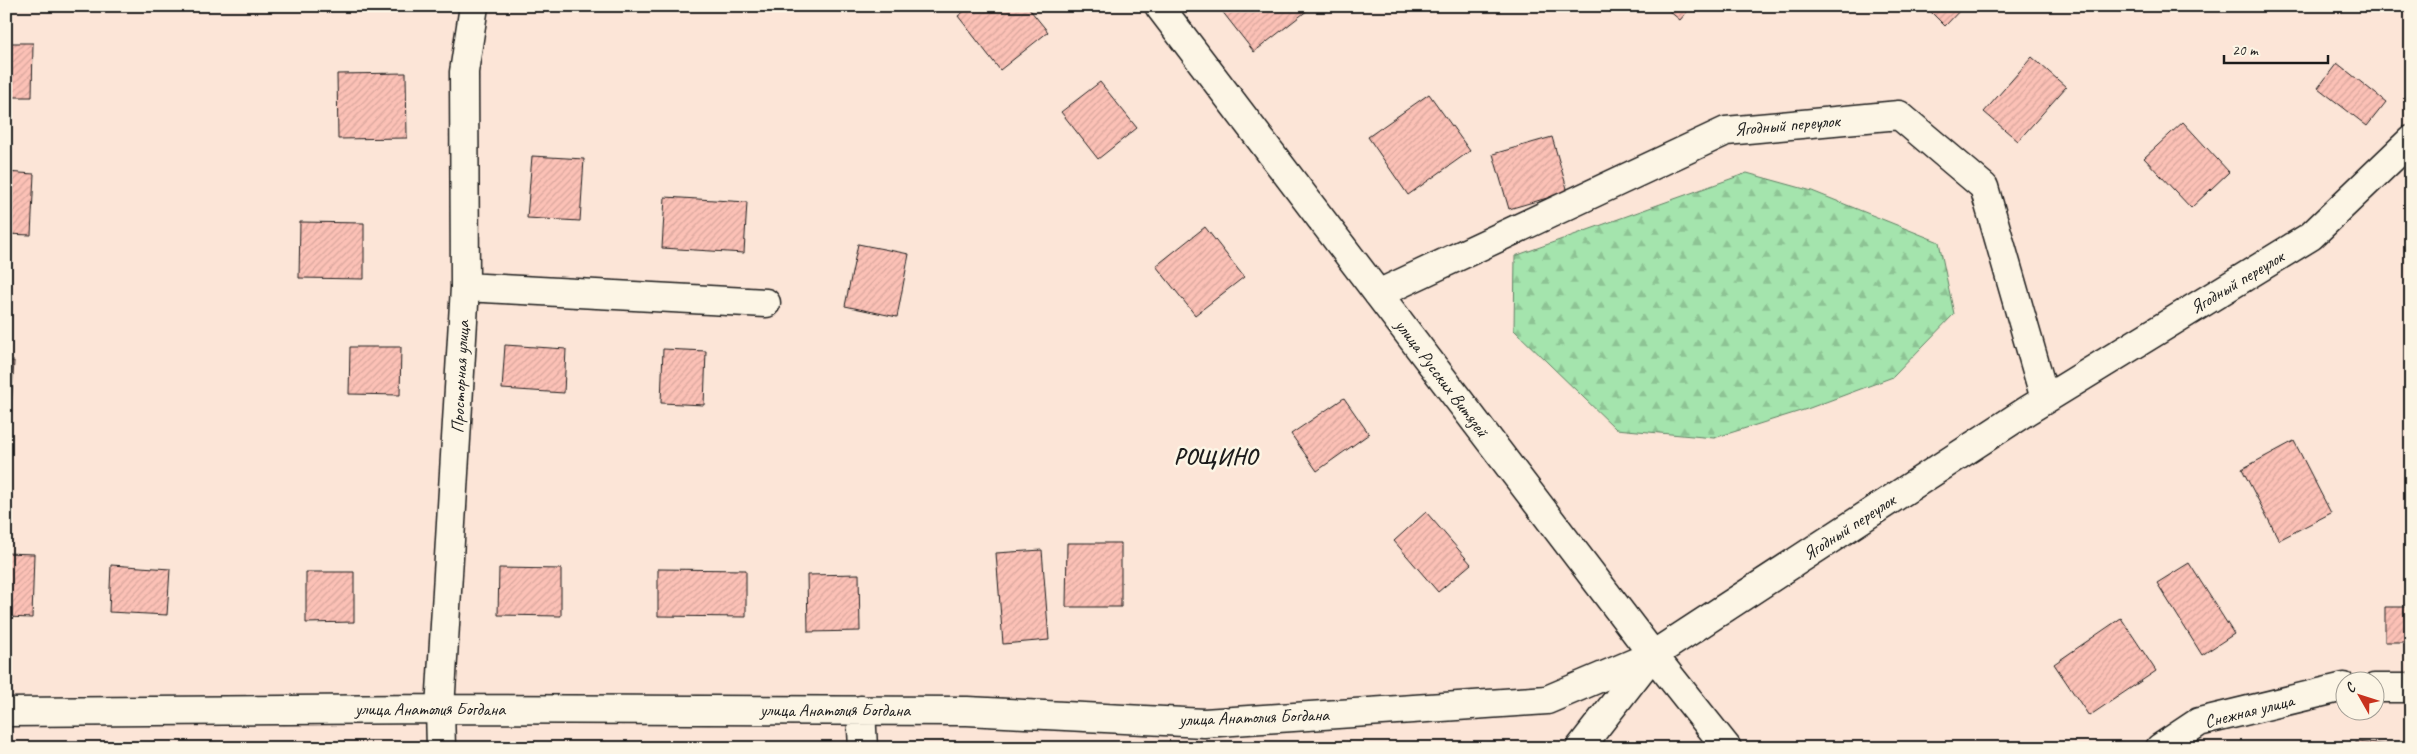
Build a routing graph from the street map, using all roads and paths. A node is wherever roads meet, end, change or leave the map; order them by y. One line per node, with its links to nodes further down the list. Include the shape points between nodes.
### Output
1 (474, 6): 4 (street, Просторная улица, via 464,72)
2 (1159, 6): 5 (street, улица Русских Витязей)
3 (2411, 140): 7 (street, Ягодный переулок, via 2311,236)
4 (465, 287): 6 (street); 12 (street, Просторная улица)
5 (1378, 294): 7 (street, Ягодный переулок, via 1726,131 1898,115 1984,187); 8 (street, улица Русских Витязей)
6 (766, 303)
7 (2045, 399): 8 (street, Ягодный переулок)
8 (1653, 655): 13 (street, улица Анатолия Богдана, via 1547,700 1204,723 966,711); 17 (street); 18 (street, улица Русских Витязей)
9 (2384, 688): 10 (street)
10 (2411, 688)
11 (2334, 689): 19 (street, Снежная улица, via 2199,722)
12 (440, 709): 13 (street, улица Анатолия Богдана); 14 (street, улица Анатолия Богдана); 15 (street, Просторная улица)
13 (861, 710): 16 (street)
14 (6, 712)
15 (441, 748)
16 (862, 748)
17 (1580, 748)
18 (1727, 748)
19 (2160, 748)

